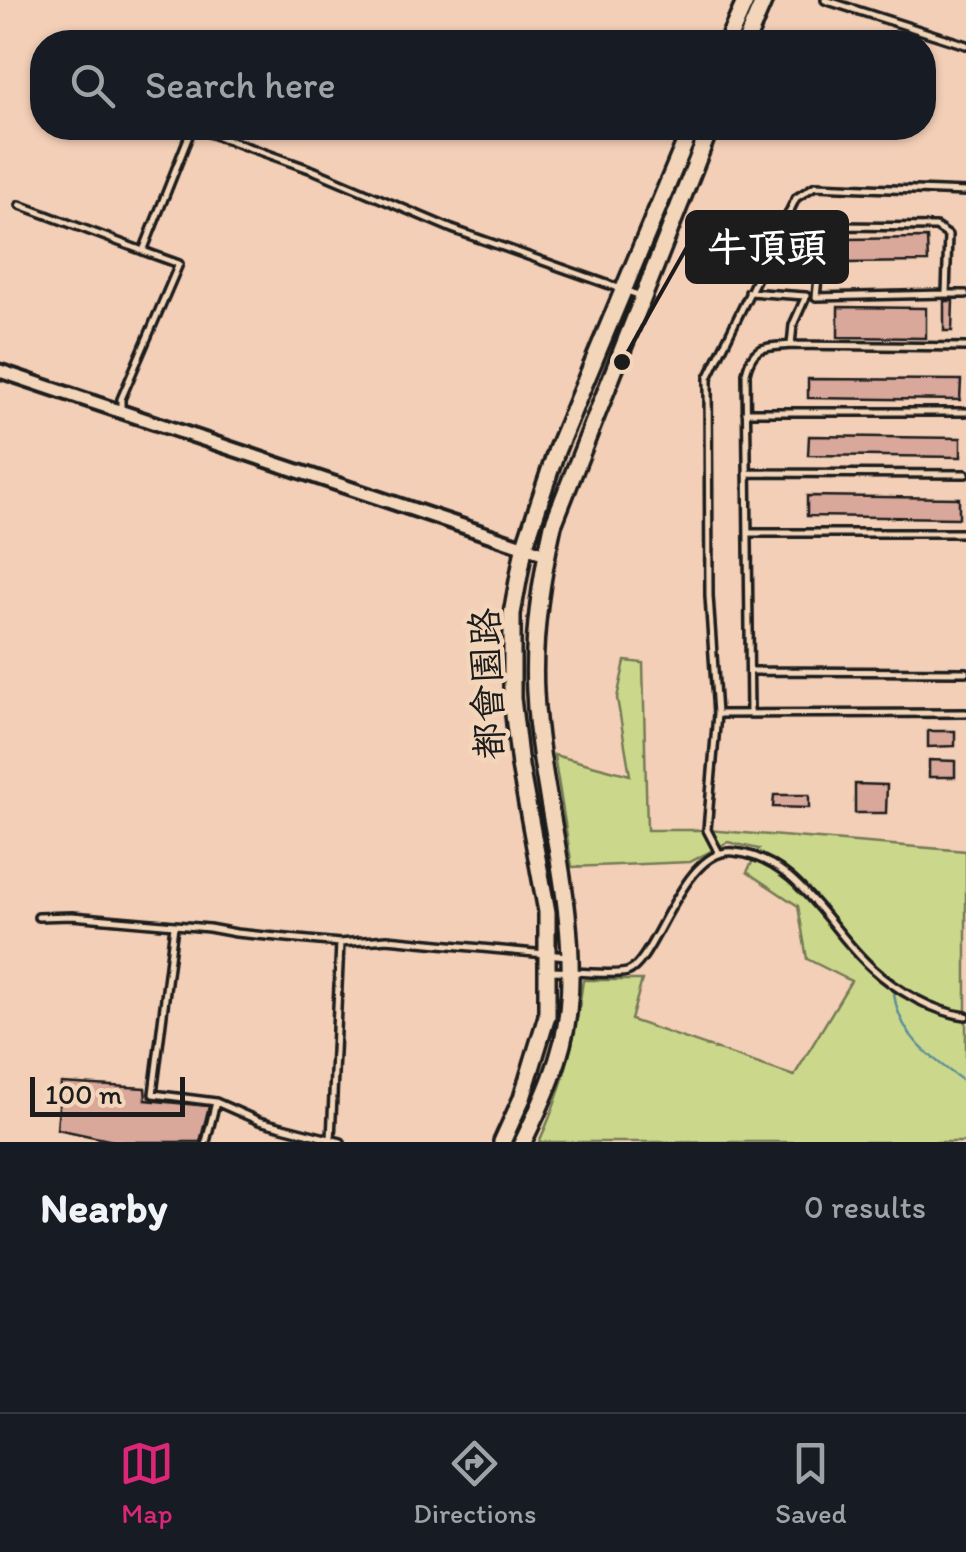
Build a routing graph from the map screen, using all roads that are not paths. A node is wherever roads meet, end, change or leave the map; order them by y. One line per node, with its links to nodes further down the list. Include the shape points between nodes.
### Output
1 (746, 0): 4 (street)
2 (764, 0): 5 (street)
3 (825, 0): 6 (lane)
4 (733, 30)
5 (751, 30)
6 (921, 30)
7 (936, 35): 8 (lane)
8 (966, 44)
9 (189, 140): 15 (lane)
10 (228, 140): 16 (lane)
11 (686, 140): 16 (street, 都會園路)
12 (705, 140): 22 (street, 都會園路)
13 (966, 192): 17 (lane, via 815,186 796,198)
14 (20, 205): 15 (lane)
15 (143, 250): 28 (lane, via 179,264)
16 (626, 290): 22 (lane); 33 (street, 都會園路, via 557,449)
17 (748, 292): 20 (lane); 39 (lane, via 708,378 709,596)
18 (946, 294): 19 (lane); 21 (lane); 21 (lane, via 948,235 936,227 837,226 823,229)
19 (966, 294)
20 (806, 296): 21 (lane); 23 (lane)
21 (816, 297)
22 (644, 298): 34 (street, 都會園路)
23 (791, 346): 24 (lane); 26 (lane, via 760,348 750,356)
24 (966, 347)
25 (0, 371): 28 (street)
26 (746, 412): 27 (lane); 29 (lane)
27 (966, 412)
28 (121, 414): 33 (street)
29 (747, 473): 30 (lane); 31 (lane)
30 (966, 474)
31 (748, 533): 32 (lane); 35 (lane)
32 (966, 534)
33 (524, 548): 34 (street); 44 (street, 都會園路, via 512,614 512,698 542,873)
34 (546, 554): 45 (street, 都會園路, via 534,692)
35 (750, 671): 36 (lane); 37 (lane)
36 (966, 672)
37 (750, 712): 38 (lane); 39 (lane)
38 (966, 713)
39 (718, 714): 40 (lane, via 707,830)
40 (719, 853): 45 (lane, via 690,880 641,962 628,972); 46 (lane, via 765,860 797,884 871,968 911,996)
41 (38, 917): 42 (lane)
42 (174, 926): 43 (lane); 47 (lane, via 153,1094)
43 (340, 943): 44 (lane, via 387,939); 48 (lane)
44 (548, 963): 45 (lane); 45 (lane); 51 (street, 都會園路, via 547,1016)
45 (569, 964): 52 (street, 都會園路, via 559,1052)
46 (966, 1016)
47 (216, 1102): 48 (lane); 49 (lane)
48 (331, 1140): 50 (lane)
49 (206, 1142)
50 (341, 1142)
51 (502, 1142)
52 (524, 1142)

